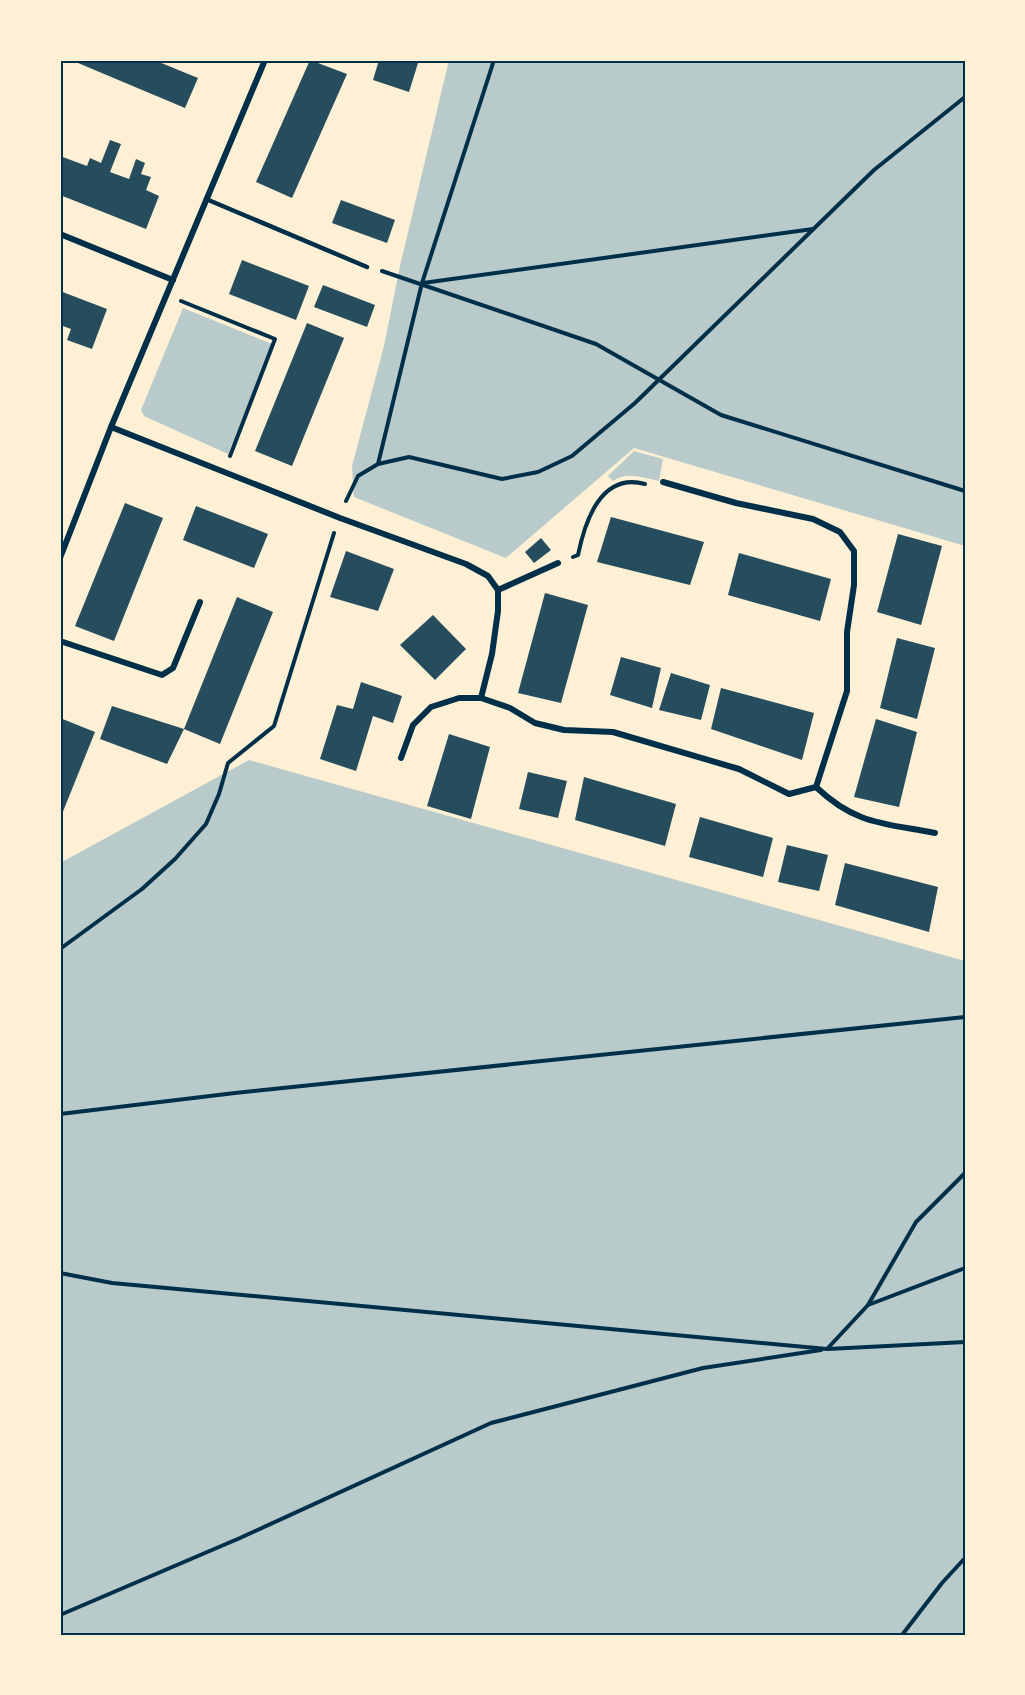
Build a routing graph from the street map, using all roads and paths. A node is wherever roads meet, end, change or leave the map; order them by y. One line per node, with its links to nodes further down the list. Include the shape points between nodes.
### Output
1 (265, 60): 4 (street)
2 (494, 60): 9 (path)
3 (965, 98): 5 (path, via 874,170)
4 (206, 199): 7 (lane); 8 (street)
5 (813, 230): 9 (path); 11 (path)
6 (60, 234): 8 (street)
7 (367, 267): 9 (path)
8 (174, 280): 10 (street)
9 (422, 283): 11 (path, via 596,344); 13 (path)
10 (167, 296): 12 (street); 14 (path, via 275,339)
11 (660, 380): 13 (path, via 572,456 538,472 502,480 409,458); 16 (path, via 721,415)
12 (111, 427): 14 (street); 18 (street)
13 (378, 464): 17 (path, via 358,476)
14 (223, 472): 17 (street)
15 (663, 482): 20 (path, via 658,487 634,481 608,491 588,516 578,555); 26 (street, via 813,519 840,532 854,551 847,691)
16 (965, 491)
17 (340, 518): 21 (street, via 466,564 488,576); 28 (path, via 274,726 228,763 206,824 175,860)
18 (63, 543): 19 (street)
19 (60, 558)
20 (558, 563): 21 (street)
21 (498, 590): 24 (street, via 492,654)
22 (200, 602): 23 (street, via 173,668 162,675)
23 (60, 641)
24 (481, 698): 25 (street, via 459,698 431,707 413,725); 26 (street, via 510,708 535,723 564,730 612,732 739,769 789,794)
25 (401, 758)
26 (816, 787): 27 (street, via 837,807 864,820)
27 (935, 833)
28 (60, 949)
29 (965, 1017): 30 (path)
30 (60, 1114)
31 (965, 1173): 34 (path, via 916,1222)
32 (965, 1268): 34 (path)
33 (60, 1273): 36 (path, via 124,1284)
34 (868, 1305): 36 (path)
35 (965, 1342): 36 (path)
36 (827, 1349): 38 (path, via 703,1368 491,1423)
37 (965, 1558): 39 (path)
38 (60, 1615)
39 (902, 1635)

